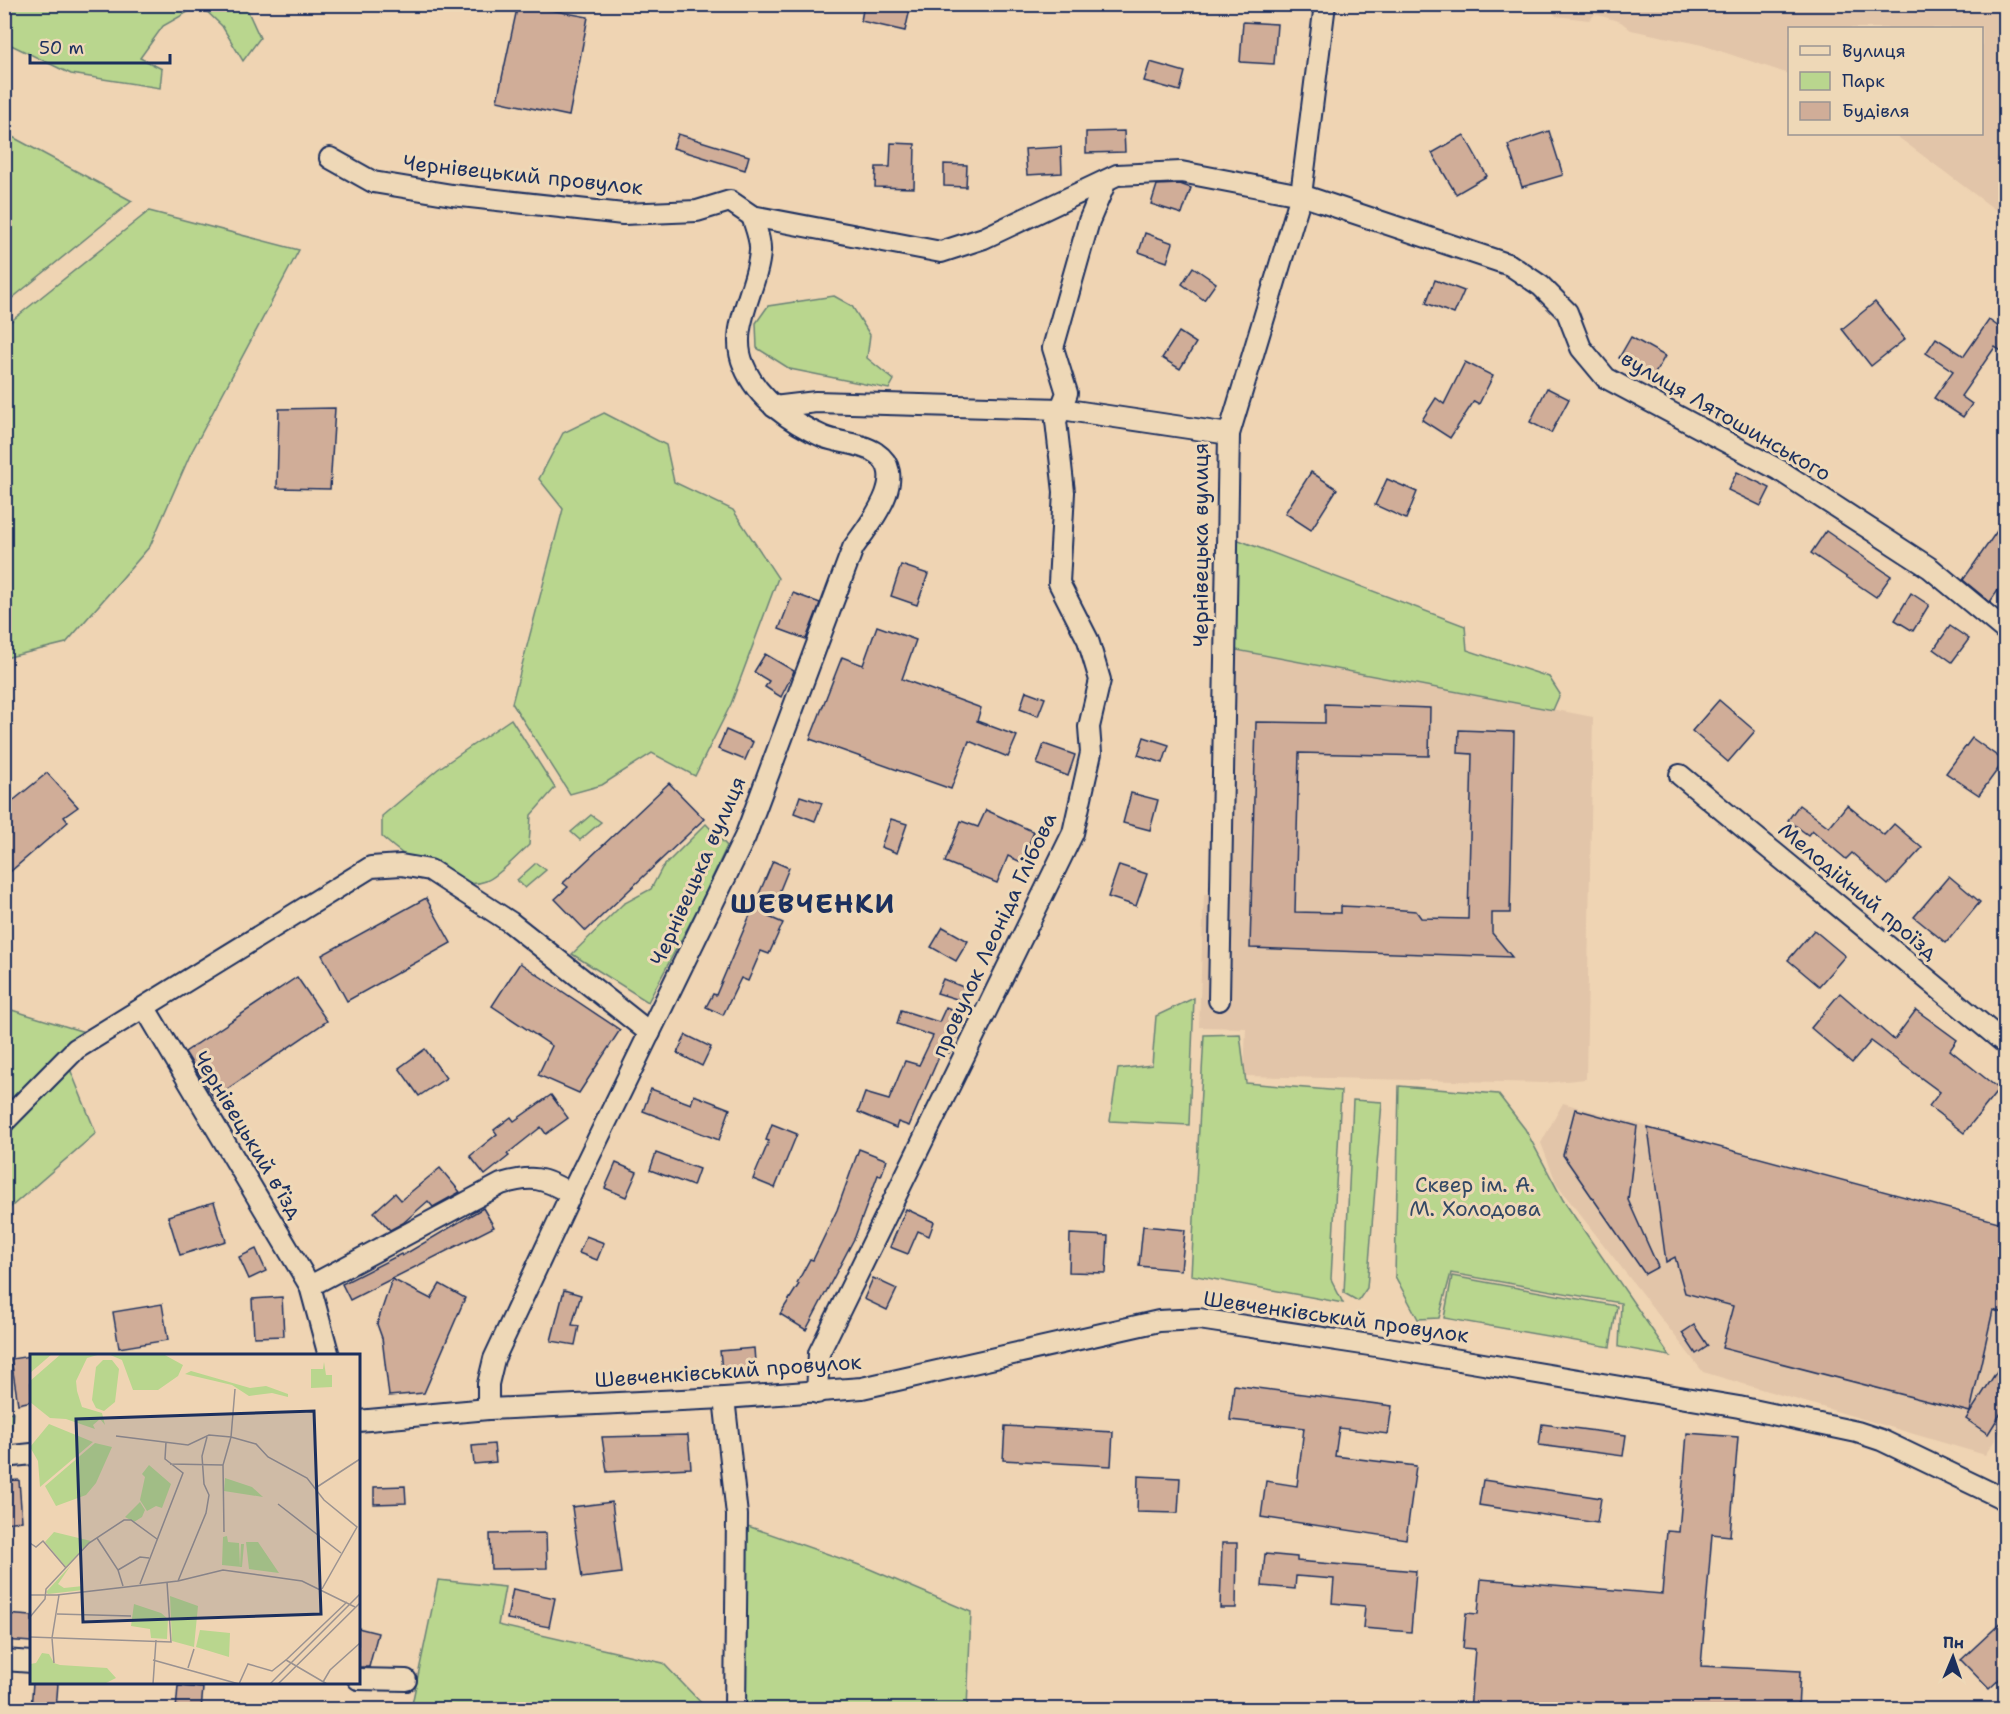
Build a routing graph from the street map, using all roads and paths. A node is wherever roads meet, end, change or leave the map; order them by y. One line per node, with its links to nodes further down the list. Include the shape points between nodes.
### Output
1 (1325, 4): 4 (street)
2 (330, 158): 5 (street, Чернівецький провулок, via 373,182 452,195 623,214 697,211 730,201)
3 (1106, 181): 4 (street, Чернівецький провулок, via 1118,175 1181,172); 5 (street, Чернівецький провулок, via 984,238 941,252); 7 (street, провулок Леоніда Глібова, via 1089,221 1053,348 1068,393)
4 (1301, 195): 8 (street); 9 (street, вулиця Лятошинського, via 1510,266 1541,286 1567,312 1581,348 1606,378 1779,470 1930,568)
5 (752, 216): 6 (street, Чернівецька вулиця, via 761,249 738,335 743,364)
6 (774, 407): 7 (street, Чернівецька вулиця, via 816,402); 13 (street, Чернівецька вулиця, via 824,437 876,452 883,461 889,484 882,506 853,548 745,837)
7 (1061, 409): 8 (street, Чернівецька вулиця); 19 (street, провулок Леоніда Глібова, via 1056,421 1064,492 1059,583 1088,640 1100,680 1089,727 1091,753 1073,833 819,1353)
8 (1229, 434): 11 (street, Чернівецька вулиця)
9 (2006, 632)
10 (1680, 775): 14 (street, Мелодійний проїзд)
11 (1219, 1000)
12 (145, 1008): 13 (street, via 371,867 401,865 430,870 510,922); 15 (street, via 75,1049); 17 (street, Чернівецький вʼїзд)
13 (650, 1033): 16 (street, Чернівецька вулиця)
14 (2006, 1044)
15 (4, 1122)
16 (571, 1194): 17 (street, via 549,1180 527,1177 501,1184); 21 (street, Чернівецька вулиця, via 494,1359)
17 (310, 1286): 18 (street, Чернівецький вʼїзд)
18 (328, 1354)
19 (817, 1393): 20 (street, Шевченківський провулок); 25 (street, Шевченківський провулок, via 862,1388 1159,1321 1199,1320 1739,1407 1857,1432 1907,1451)
20 (724, 1398): 21 (street, Шевченківський провулок); 30 (street, via 737,1515)
21 (488, 1408): 22 (street, Шевченківський провулок)
22 (360, 1420)
23 (30, 1454): 24 (street)
24 (4, 1457)
25 (2006, 1500)
26 (4, 1660): 27 (street)
27 (30, 1662)
28 (360, 1679): 29 (street)
29 (406, 1680)
30 (735, 1710)

